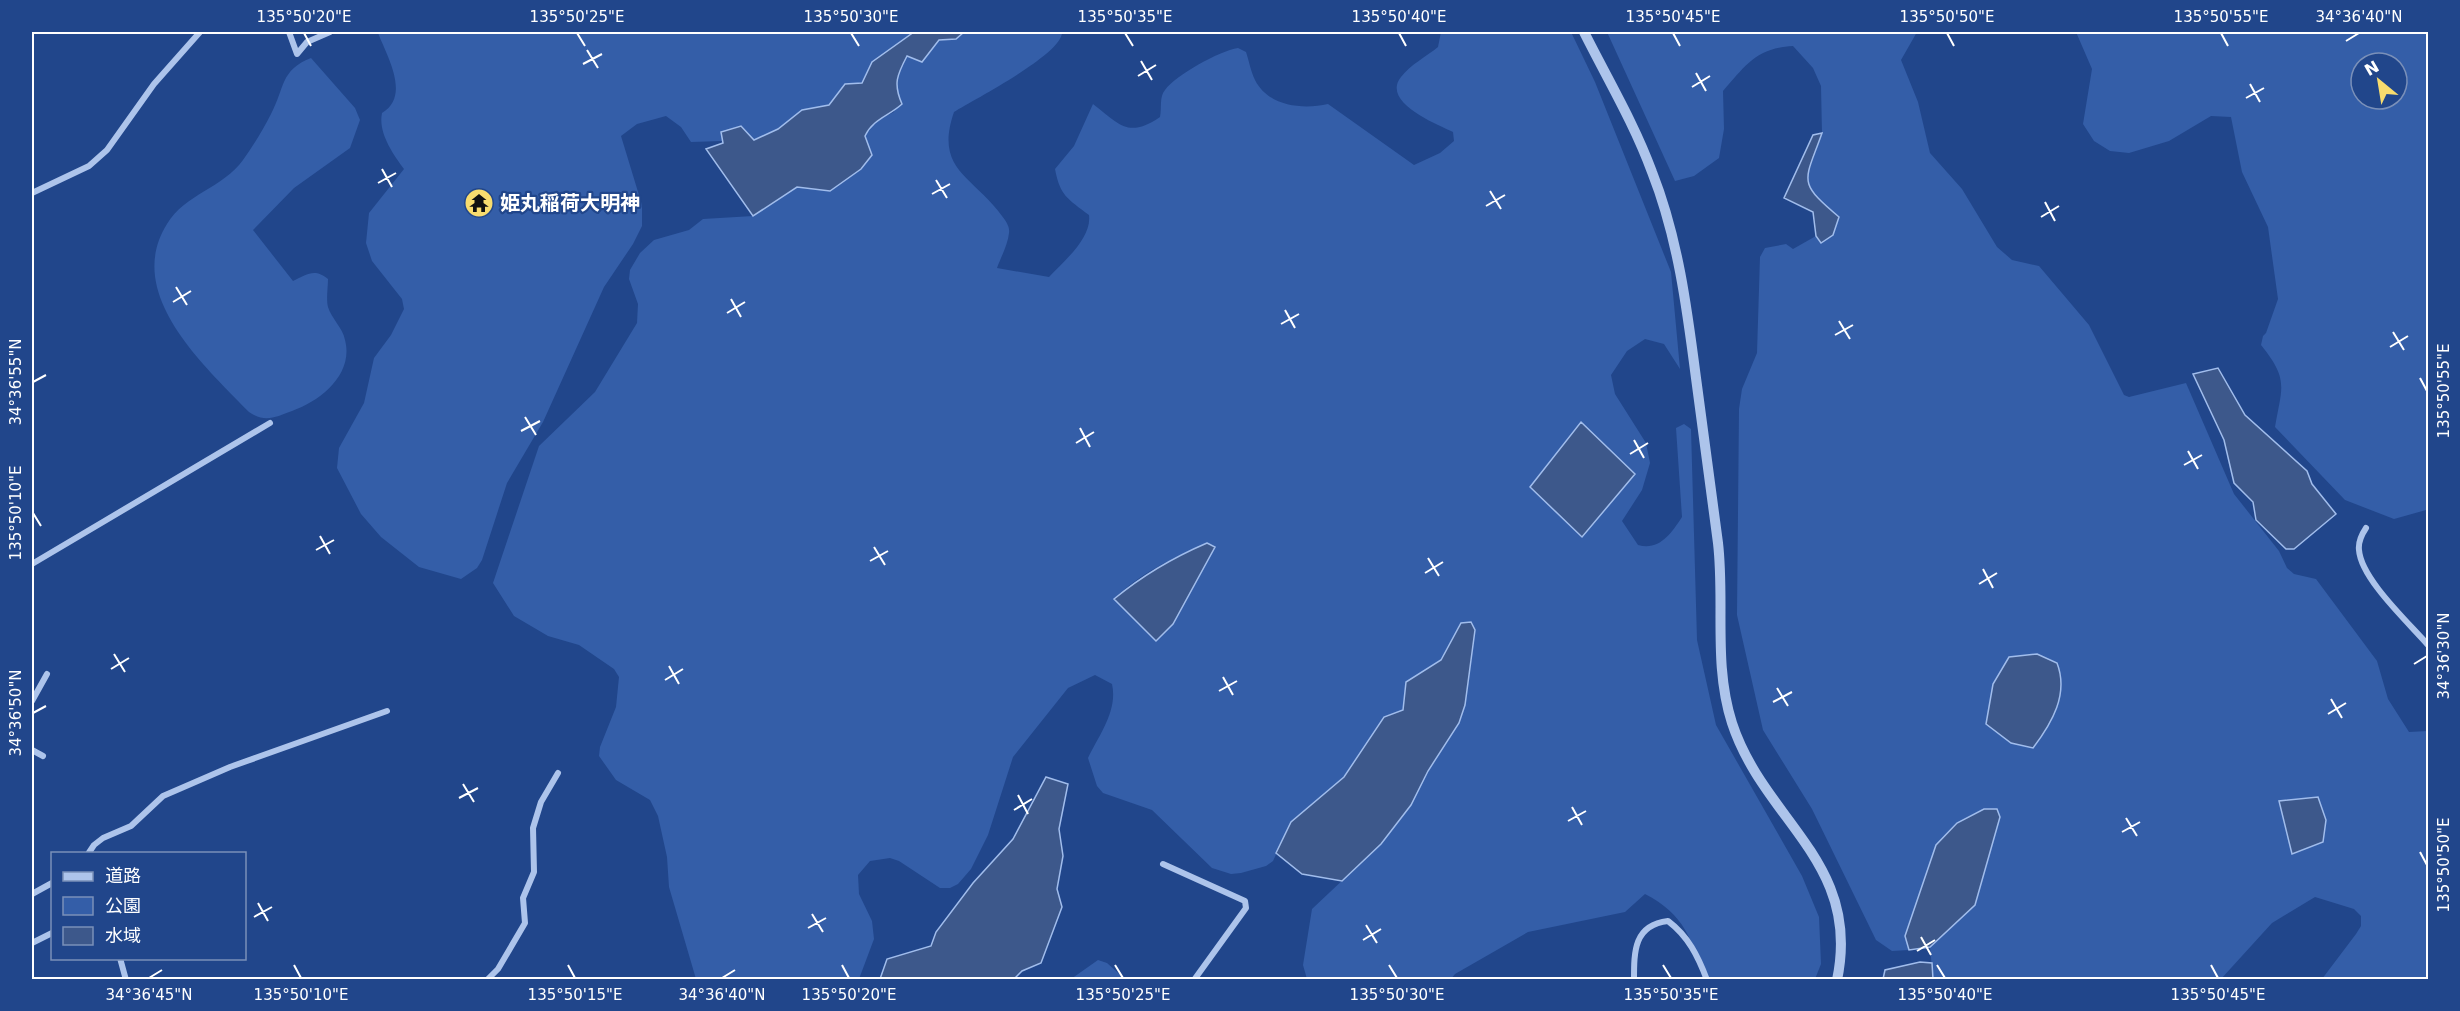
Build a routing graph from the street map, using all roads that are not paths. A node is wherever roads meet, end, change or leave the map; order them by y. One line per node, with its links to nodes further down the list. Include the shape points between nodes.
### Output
1 (200, 32): 5 (street, via 154,84 107,150 89,166)
2 (289, 32): 3 (street, via 297,54 308,42)
3 (330, 32)
4 (1584, 32): 28 (street, via 1652,172 1678,262 1717,539 1722,606 1720,650 1732,724 1749,763 1833,891 1842,928)
5 (32, 193)
6 (270, 423): 8 (street)
7 (2367, 528): 9 (street, via 2359,549 2366,570)
8 (32, 564)
9 (2428, 645)
10 (47, 674): 11 (street)
11 (32, 700)
12 (387, 711): 16 (street, via 230,767 164,796 131,826 103,838)
13 (32, 750): 14 (street)
14 (43, 756)
15 (558, 773): 24 (street, via 533,828 534,872 523,898 525,923 498,969)
16 (89, 852)
17 (1164, 864): 25 (street, via 1245,901 1246,908)
18 (51, 884): 19 (street)
19 (32, 894)
20 (51, 934): 21 (street)
21 (32, 943)
22 (121, 960): 23 (street)
23 (126, 980)
24 (487, 980)
25 (1194, 980)
26 (1634, 980): 27 (street, via 1634,959 1644,929 1654,922 1668,921 1682,932)
27 (1707, 980)
28 (1837, 980)

